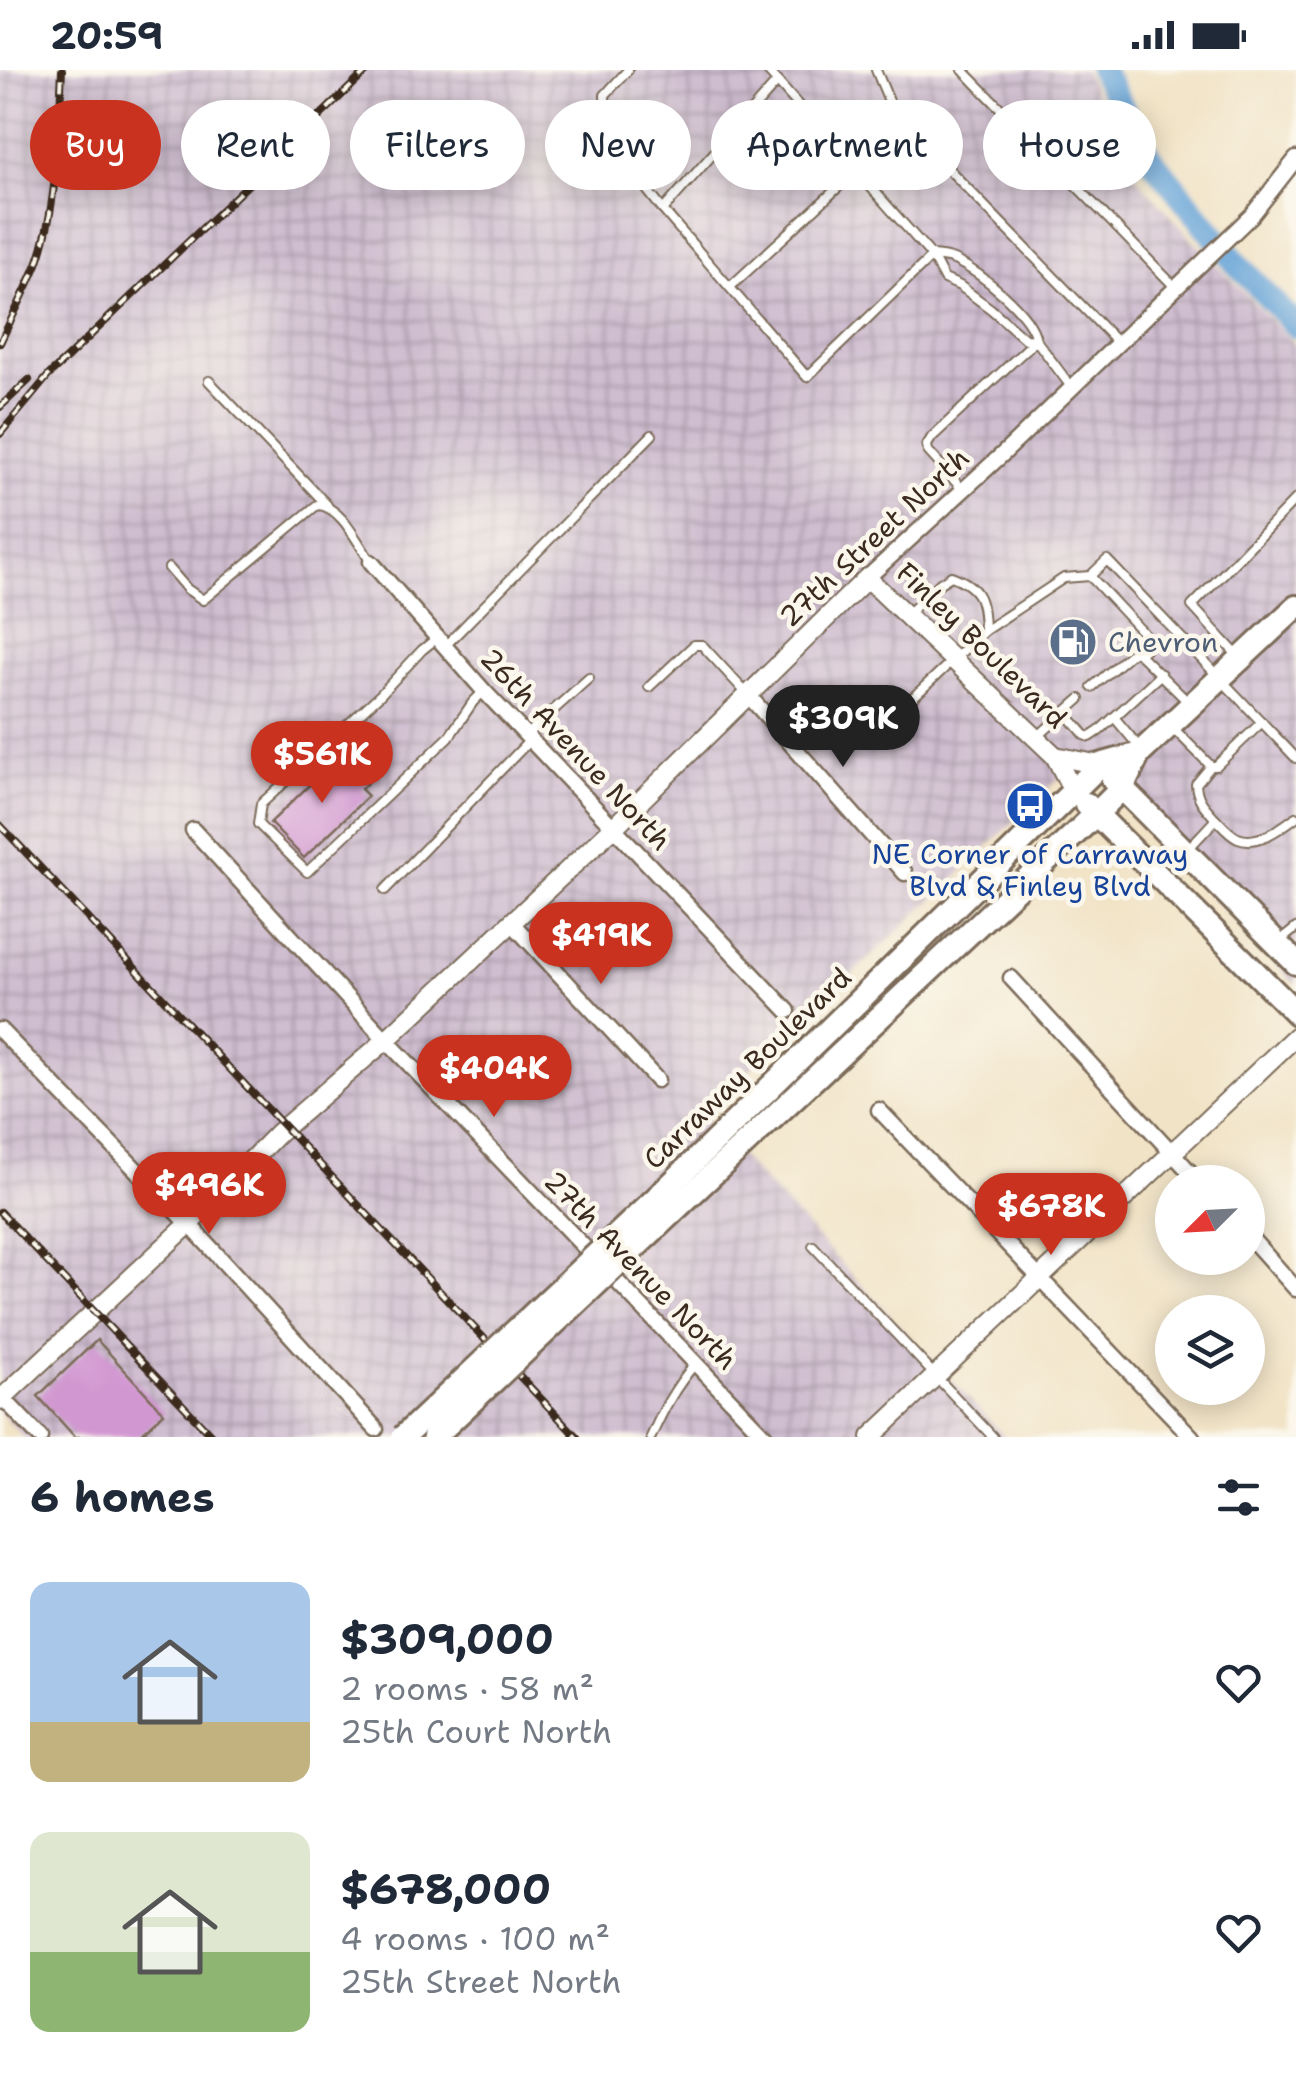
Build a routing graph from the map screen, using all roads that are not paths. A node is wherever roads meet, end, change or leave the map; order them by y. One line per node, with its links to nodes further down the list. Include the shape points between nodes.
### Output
1 (628, 70): 10 (lane, via 605,95 606,122 613,147)
2 (767, 70): 5 (lane)
3 (876, 70): 15 (lane, via 894,113)
4 (964, 70): 13 (lane)
5 (778, 81): 6 (lane); 10 (lane)
6 (795, 100)
7 (1296, 159): 13 (street, 27th Street North, via 1252,216)
8 (835, 190): 12 (lane)
9 (874, 190): 11 (lane)
10 (663, 210): 12 (lane)
11 (932, 256): 12 (lane, via 807,377); 14 (lane, via 944,279 1025,339); 14 (lane, via 952,258 987,280 1025,318)
12 (730, 287)
13 (1176, 288): 15 (street, 27th Street North)
14 (1036, 340): 17 (lane); 19 (lane, via 927,445)
15 (1118, 343): 17 (street, 27th Street North)
16 (209, 382): 21 (lane)
17 (1072, 388): 19 (street, 27th Street North)
18 (652, 435): 29 (lane)
19 (963, 490): 25 (street, 27th Street North)
20 (1296, 498): 31 (lane, via 1192,606)
21 (326, 505): 22 (lane); 23 (lane, via 307,512 203,600)
22 (371, 562): 29 (street, 26th Avenue North)
23 (169, 568)
24 (1090, 576): 28 (lane, via 1064,578); 30 (lane, via 1150,640); 34 (lane, via 1107,560)
25 (867, 578): 27 (street, Finley Boulevard); 39 (street, 27th Street North)
26 (1296, 607): 31 (main road, Carraway Boulevard)
27 (906, 615): 28 (lane, via 951,576 966,581 983,602); 32 (street, Finley Boulevard)
28 (984, 631): 32 (lane)
29 (441, 642): 38 (street, 26th Avenue North); 38 (lane, via 422,650 261,804 258,824 307,872 449,737)
30 (1141, 653): 33 (lane); 37 (lane, via 1130,653)
31 (1240, 658): 34 (main road, Carraway Boulevard)
32 (952, 659): 46 (lane); 48 (street, Finley Boulevard)
33 (1162, 674): 41 (lane); 43 (lane)
34 (1220, 677): 41 (main road, Carraway Boulevard); 44 (lane)
35 (589, 678): 47 (lane)
36 (648, 687): 39 (lane, via 694,645)
37 (1092, 687)
38 (484, 691): 47 (street, 26th Avenue North)
39 (748, 695): 59 (street, 27th Street North); 62 (street)
40 (1080, 699): 42 (lane)
41 (1190, 704): 45 (main road, Carraway Boulevard)
42 (1065, 712): 43 (lane, via 1090,737); 48 (lane)
43 (1114, 717): 49 (lane)
44 (1262, 722): 51 (lane); 53 (lane)
45 (1170, 724): 49 (main road, Carraway Boulevard); 53 (lane)
46 (874, 734)
47 (529, 737): 59 (street, 26th Avenue North); 63 (lane)
48 (1036, 738): 50 (street, Finley Boulevard)
49 (1140, 752): 52 (main road, Carraway Boulevard); 54 (main road, Carraway Boulevard)
50 (1055, 756): 52 (street, Finley Boulevard); 55 (street, Finley Boulevard)
51 (1296, 758)
52 (1100, 766): 54 (main road); 55 (main road, Carraway Boulevard)
53 (1211, 766): 58 (lane, via 1196,784 1196,795)
54 (1122, 788): 56 (main road, Carraway Boulevard); 61 (main road)
55 (1073, 791): 56 (main road, Finley Boulevard); 78 (main road, Carraway Boulevard)
56 (1096, 814): 70 (main road, Finley Boulevard); 78 (main road, Carraway Boulevard)
57 (1296, 818): 58 (lane, via 1257,839 1230,832)
58 (1216, 819): 61 (lane)
59 (615, 826): 64 (street, 27th Street North); 69 (street, 26th Avenue North)
60 (194, 830): 73 (street, 27th Avenue North)
61 (1186, 852): 66 (main road)
62 (906, 873)
63 (385, 890)
64 (512, 923): 73 (street, 27th Street North); 74 (street)
65 (1296, 928): 66 (lane)
66 (1277, 944): 67 (main road)
67 (1296, 964)
68 (1011, 978): 76 (street)
69 (788, 1011)
70 (1296, 1013)
71 (0, 1030): 79 (street)
72 (1296, 1036): 76 (street)
73 (386, 1040): 79 (street, 27th Street North, via 278,1133); 84 (street, 27th Avenue North)
74 (657, 1080)
75 (878, 1110): 82 (street)
76 (1172, 1153): 77 (street); 82 (street)
77 (1184, 1165)
78 (675, 1196): 89 (main road, Carraway Boulevard, bridge); 90 (main road, Carraway Boulevard, bridge)
79 (189, 1224): 86 (street, 27th Street North); 87 (street)
80 (812, 1246): 85 (lane)
81 (1265, 1253): 83 (street)
82 (1040, 1278): 85 (street); 95 (street)
83 (1296, 1289)
84 (696, 1364): 91 (lane, via 678,1383); 92 (street, 27th Avenue North)
85 (936, 1376): 93 (street); 94 (lane)
86 (1, 1398): 88 (street)
87 (376, 1429)
88 (40, 1437)
89 (404, 1437)
90 (434, 1437)
91 (651, 1437)
92 (766, 1437)
93 (871, 1437)
94 (994, 1437)
95 (1192, 1437)

